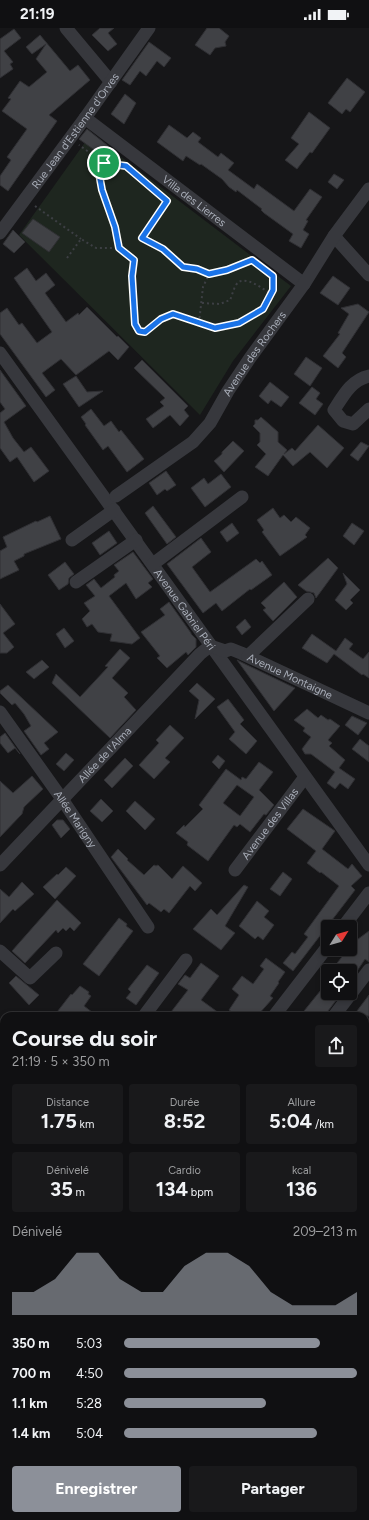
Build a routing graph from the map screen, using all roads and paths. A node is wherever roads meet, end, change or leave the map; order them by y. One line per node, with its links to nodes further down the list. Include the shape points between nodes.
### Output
1 (66, 28): 3 (street)
2 (149, 28): 3 (street, Rue Jean d'Estienne d'Orves)
3 (111, 82): 4 (street, Rue Jean d'Estienne d'Orves)
4 (85, 118): 5 (street, Rue Jean d'Estienne d'Orves); 18 (street, Villa des Lierres)
5 (70, 139): 6 (path); 8 (street, Rue Jean d'Estienne d'Orves)
6 (104, 163): 12 (path, via 98,168); 16 (path, via 126,166 167,201 142,238 163,249 183,267)
7 (369, 189): 10 (street, Avenue des Rochers)
8 (26, 198): 9 (street, Rue Jean d'Estienne d'Orves); 11 (path, via 40,211)
9 (0, 234)
10 (334, 236): 17 (street); 18 (street, Avenue des Rochers)
11 (81, 239): 12 (path, via 96,248); 13 (path)
12 (119, 248): 21 (path, via 134,260 132,276 135,324 139,331 145,332 161,319 173,314)
13 (67, 258)
14 (257, 264): 16 (path, via 252,260)
15 (267, 272): 19 (path, via 273,276)
16 (209, 274): 20 (path, via 203,287)
17 (369, 275)
18 (304, 284): 25 (street, Avenue des Rochers, via 250,358 210,423 193,442)
19 (272, 294): 20 (path, via 250,281 241,281 236,284 230,300 220,304); 21 (path, via 263,309 239,323 215,328)
20 (202, 303): 21 (path)
21 (199, 322)
22 (0, 353): 27 (street, Avenue Gabriel Péri)
23 (369, 376): 24 (street, via 362,377 348,388 334,410 344,421 353,424)
24 (369, 410)
25 (116, 496)
26 (242, 497): 30 (street)
27 (114, 510): 28 (street); 29 (street, Avenue Gabriel Péri)
28 (72, 540)
29 (136, 540): 30 (street, Avenue Gabriel Péri); 31 (street)
30 (153, 564): 33 (street, Avenue Gabriel Péri)
31 (76, 582)
32 (308, 599): 34 (street)
33 (210, 646): 34 (street, Avenue Montaigne, via 225,652 231,649); 37 (street, Avenue Gabriel Péri); 38 (street, Allée de l'Alma)
34 (248, 656): 36 (street, Avenue Montaigne)
35 (0, 712): 38 (street, Allée Marigny)
36 (369, 713)
37 (305, 777): 40 (street, Avenue Gabriel Péri); 41 (street, Avenue des Villas)
38 (62, 799): 39 (street, Allée de l'Alma); 44 (street, Allée Marigny)
39 (0, 865)
40 (369, 865)
41 (235, 870)
42 (369, 893): 43 (street)
43 (348, 920)
44 (148, 928)
45 (0, 951): 46 (street, via 30,978)
46 (56, 953)
47 (321, 955): 51 (street)
48 (186, 960): 50 (street)
49 (369, 970): 52 (street)
50 (147, 1012)
51 (277, 1012)
52 (337, 1012)

